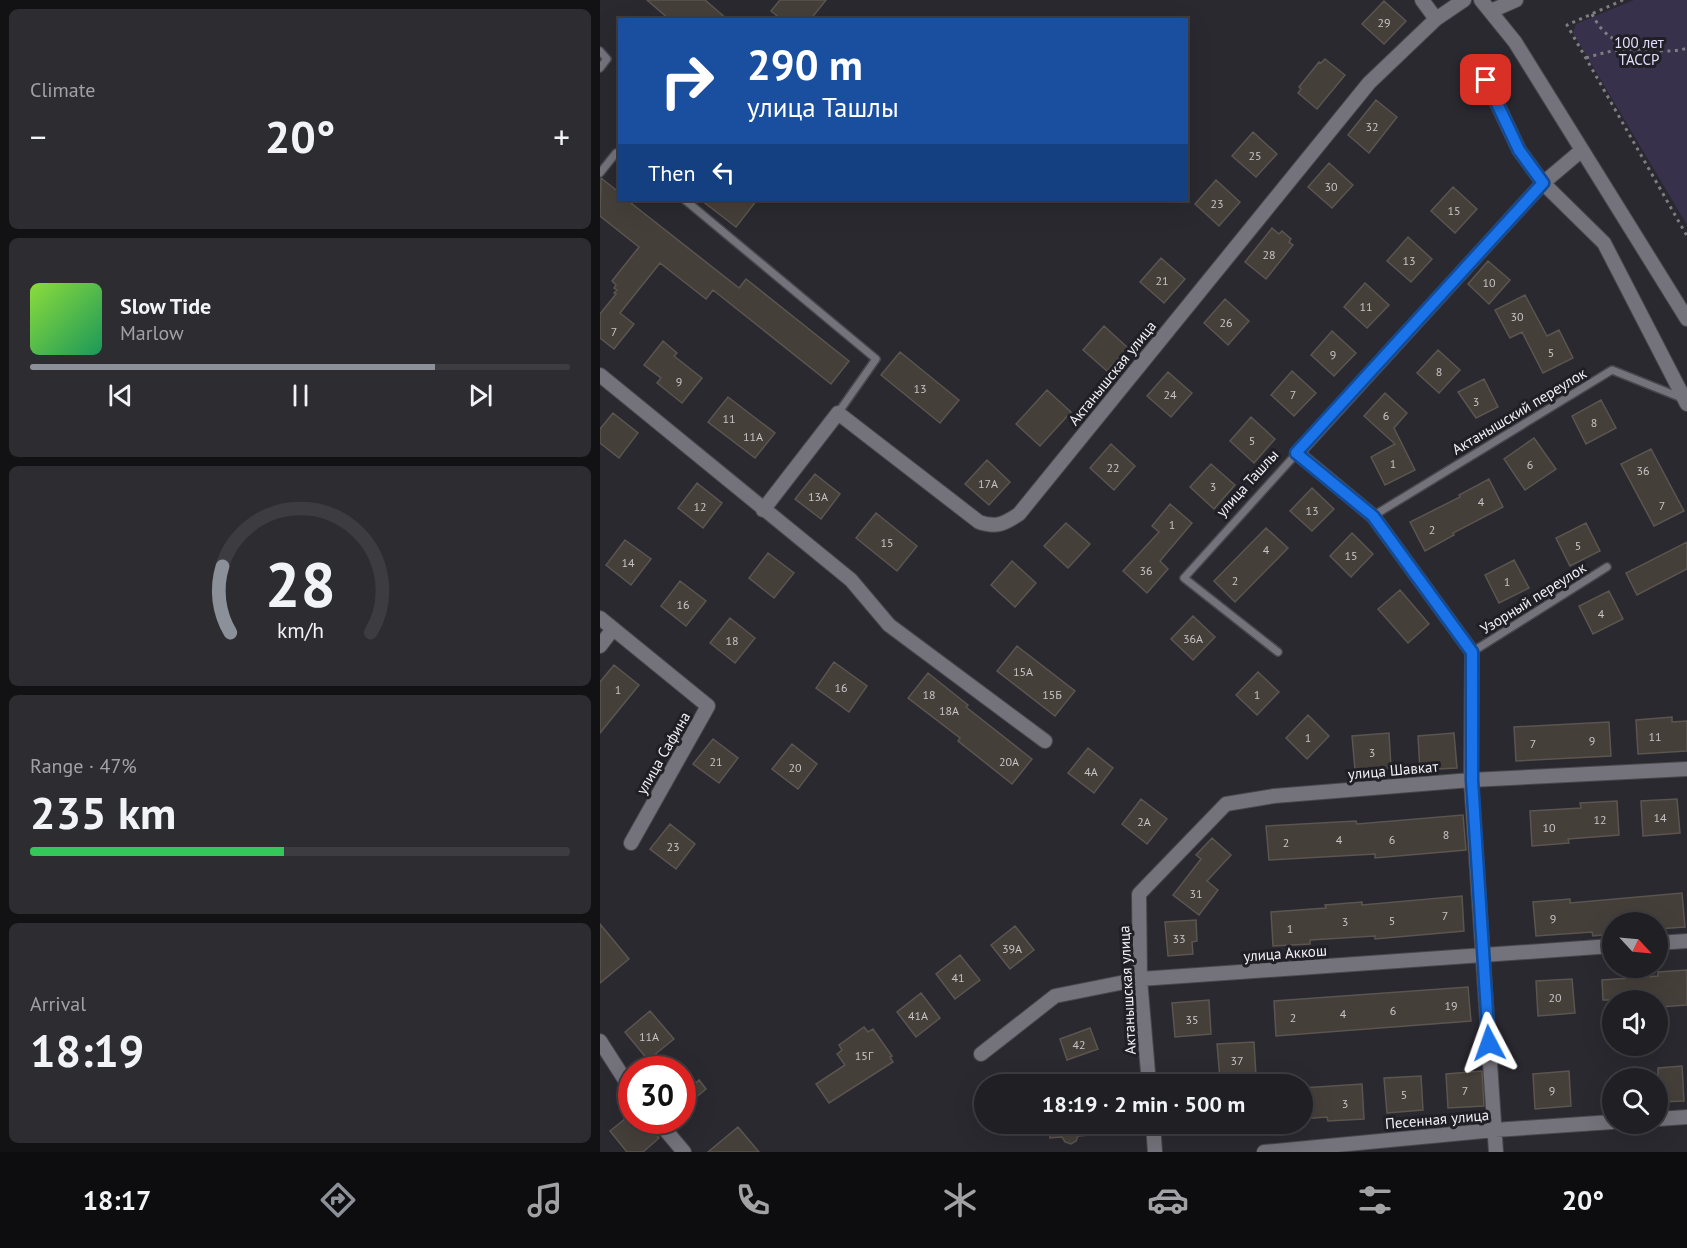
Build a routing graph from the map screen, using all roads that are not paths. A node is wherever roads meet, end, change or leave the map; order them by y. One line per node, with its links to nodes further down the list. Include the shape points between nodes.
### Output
1 (1422, 0): 6 (street)
2 (1464, 0): 6 (street, Актанышская улица)
3 (1481, 0): 5 (street)
4 (1516, 0): 5 (street)
5 (1491, 11): 10 (street, via 1515,42)
6 (1436, 19): 19 (street, Актанышская улица, via 1369,83 1019,514 1004,524 992,527 979,522)
7 (600, 51): 8 (lane, via 607,59)
8 (600, 68)
9 (1486, 80): 13 (street, via 1519,150)
10 (1582, 150): 13 (street, улица Ташлы); 15 (street)
11 (618, 154): 12 (lane)
12 (600, 173)
13 (1543, 183): 18 (street, via 1604,243); 20 (street, улица Ташлы)
14 (686, 201): 19 (lane, via 876,359)
15 (1682, 302): 16 (street)
16 (1687, 319)
17 (600, 375): 21 (street)
18 (1686, 401): 22 (lane, Актанышский переулок, via 1612,370)
19 (838, 413): 21 (street)
20 (1296, 453): 22 (street); 27 (lane, улица Ташлы, via 1184,578)
21 (763, 510): 29 (street, via 851,580 889,625)
22 (1373, 516): 28 (street)
23 (1608, 567): 28 (lane, Узорный переулок)
24 (600, 618): 25 (street, улица Сафина)
25 (613, 629): 26 (street); 32 (street, улица Сафина, via 708,706)
26 (600, 646)
27 (1278, 652)
28 (1472, 652): 31 (street)
29 (1045, 741)
30 (1687, 769): 31 (street, улица Шавкат)
31 (1472, 780): 33 (street, улица Шавкат, via 1274,796 1226,804); 37 (street)
32 (631, 843)
33 (1139, 894): 38 (street, Актанышская улица)
34 (1687, 941): 35 (street)
35 (1668, 942)
36 (1602, 947): 37 (street, улица Аккош)
37 (1483, 955): 38 (street, улица Аккош); 46 (street)
38 (1140, 979): 40 (street, улица Аккош, via 1055,996); 42 (street, Актанышская улица)
39 (600, 1041): 41 (street)
40 (981, 1054)
41 (618, 1069)
42 (1148, 1074)
43 (1687, 1117): 44 (street)
44 (1668, 1118)
45 (1602, 1123): 46 (street, Песенная улица)
46 (1495, 1130): 51 (street, Песенная улица); 52 (street)
47 (669, 1134): 49 (street)
48 (1154, 1134): 50 (street)
49 (684, 1152)
50 (1155, 1152)
51 (1264, 1152)
52 (1496, 1152)

